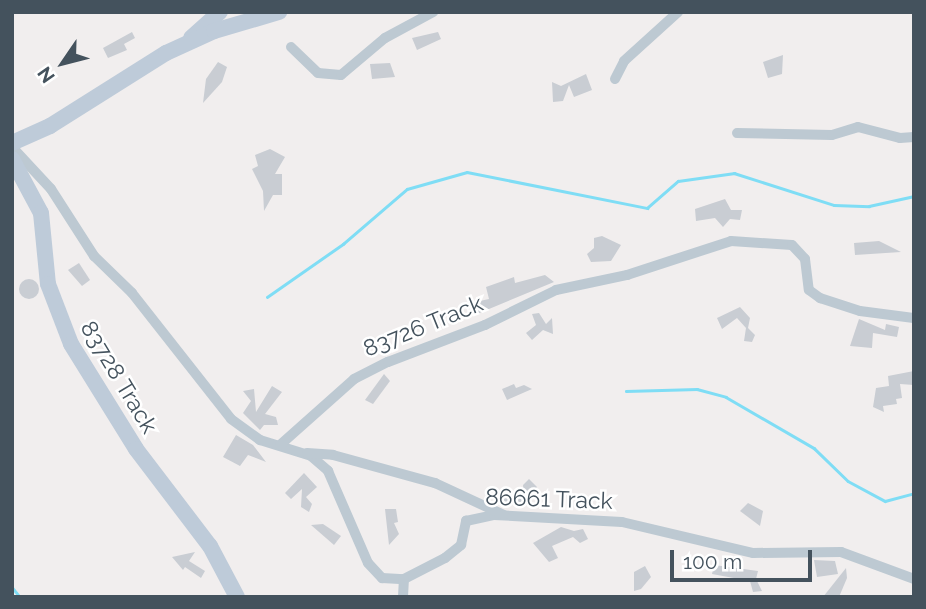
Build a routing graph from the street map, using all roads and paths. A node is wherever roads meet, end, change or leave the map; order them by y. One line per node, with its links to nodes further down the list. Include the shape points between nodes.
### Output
1 (220, 12): 5 (street)
2 (279, 12): 5 (street)
3 (433, 12): 6 (street, via 385,38 341,75 318,73)
4 (678, 12): 7 (street, via 624,61)
5 (187, 42): 10 (street)
6 (291, 47)
7 (615, 79)
8 (737, 133): 9 (street, via 832,135 858,127)
9 (914, 137)
10 (12, 145): 13 (street, via 51,189 94,256 132,293 231,419 260,440)
11 (12, 159): 18 (street, 83728 Track, via 41,213 48,284 71,344 135,449 210,546)
12 (914, 317): 13 (street, 83726 Track, via 860,312 820,298 806,284 805,259 792,245 731,241 627,275 555,290 362,374)
13 (280, 445): 14 (street)
14 (303, 454): 15 (street, via 333,456 435,483); 16 (street, via 319,462 337,484 374,572 390,580)
15 (506, 516): 16 (street, 86661 Track, via 471,517 457,551); 17 (street, 86661 Track, via 622,522 753,553 841,552)
16 (404, 579): 19 (street)
17 (914, 579)
18 (237, 597)
19 (402, 597)

